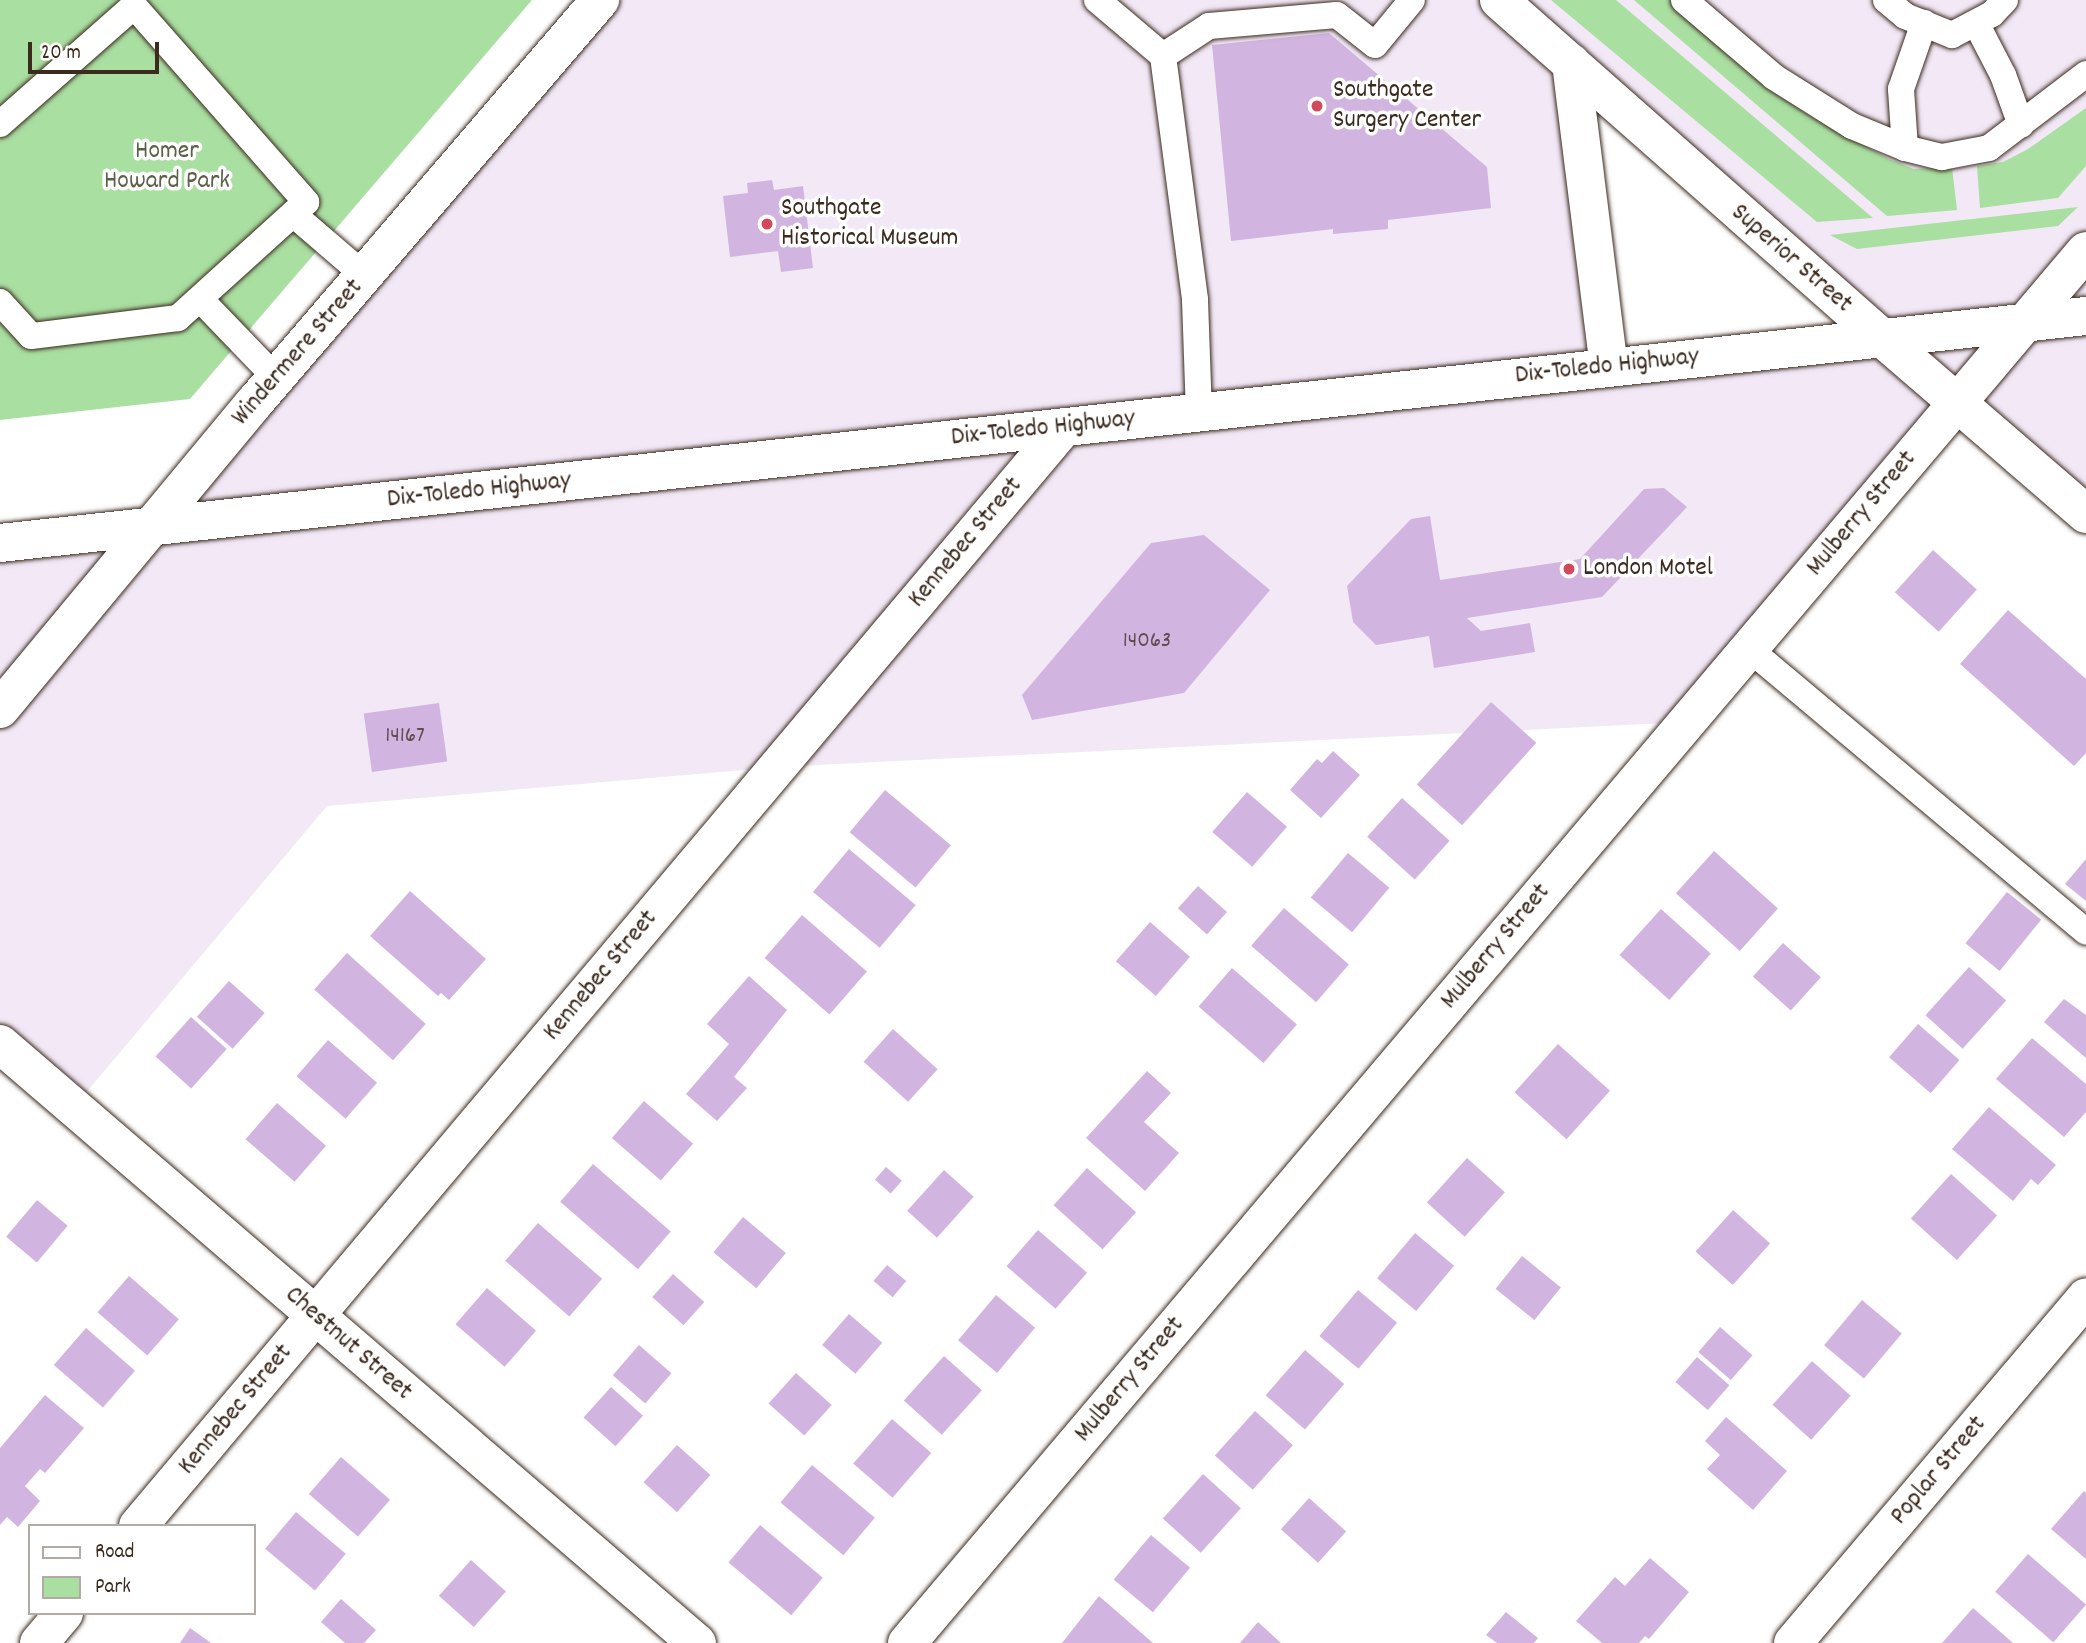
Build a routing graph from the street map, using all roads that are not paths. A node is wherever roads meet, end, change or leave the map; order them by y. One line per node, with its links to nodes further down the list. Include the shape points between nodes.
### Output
1 (600, 0): 18 (street, Windermere Street)
2 (1097, 0): 10 (lane)
3 (1412, 0): 10 (lane, via 1375,45 1337,15 1209,26)
4 (1499, 0): 11 (street, Superior Street)
5 (1684, 0): 15 (lane, via 1774,76 1852,126)
6 (1886, 0): 8 (lane, via 1905,16)
7 (2005, 0): 9 (lane)
8 (1924, 23): 9 (lane, via 1952,34); 15 (lane, via 1901,89)
9 (1976, 23): 14 (lane, via 2003,75)
10 (1163, 56): 27 (lane, via 1195,300)
11 (1571, 63): 23 (street, Superior Street); 24 (street)
12 (2086, 74): 14 (lane)
13 (0, 124): 16 (lane, via 134,6 306,202)
14 (2021, 125): 15 (lane, via 1989,148 1942,157)
15 (1905, 148)
16 (293, 214): 18 (lane); 19 (lane)
17 (2086, 251): 22 (street, Mulberry Street)
18 (365, 276): 25 (street, Windermere Street)
19 (200, 299): 20 (lane, via 178,318 31,336); 25 (lane)
20 (0, 302)
21 (2086, 316): 22 (street, Dix-Toledo Highway)
22 (2025, 322): 23 (street, Dix-Toledo Highway); 26 (street, Mulberry Street)
23 (1881, 337): 24 (street, Dix-Toledo Highway); 26 (street, Superior Street)
24 (1609, 367): 27 (street, Dix-Toledo Highway)
25 (276, 379): 30 (street, Windermere Street)
26 (1956, 402): 29 (street, Superior Street); 32 (street, Mulberry Street)
27 (1199, 412): 28 (street, Dix-Toledo Highway)
28 (1064, 427): 30 (street, Dix-Toledo Highway); 37 (street, Kennebec Street)
29 (2086, 514)
30 (152, 526): 31 (street, Dix-Toledo Highway); 33 (street, Windermere Street)
31 (0, 542)
32 (1748, 648): 34 (lane); 42 (street, Mulberry Street)
33 (0, 709)
34 (2086, 932)
35 (0, 1044): 37 (street, Chestnut Street)
36 (2086, 1298): 43 (street, Poplar Street)
37 (316, 1315): 38 (street, Kennebec Street); 41 (street, Chestnut Street)
38 (140, 1524)
39 (62, 1615): 40 (street)
40 (39, 1643)
41 (697, 1643)
42 (907, 1643)
43 (1793, 1643)

